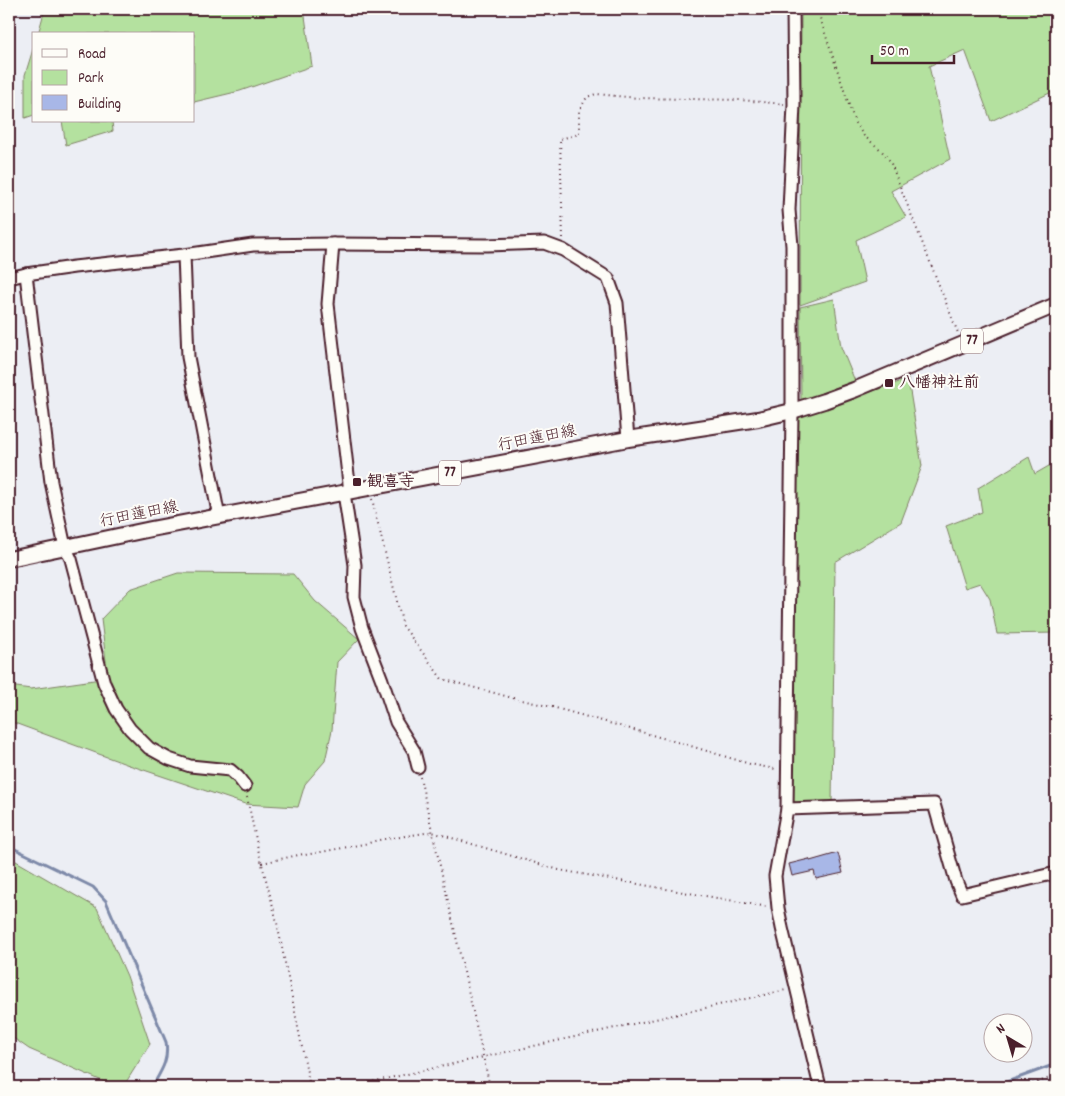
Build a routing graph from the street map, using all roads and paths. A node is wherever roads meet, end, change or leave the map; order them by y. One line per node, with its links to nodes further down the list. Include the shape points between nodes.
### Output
1 (793, 9): 3 (street)
2 (817, 9): 10 (path, via 855,123 890,161)
3 (794, 106): 5 (path, via 740,100 586,96 579,111 579,134 560,139); 11 (street, via 789,210)
4 (333, 244): 5 (street, via 544,243); 6 (street, via 253,245); 14 (street, via 328,304)
5 (563, 250): 12 (street, via 608,278 617,303)
6 (184, 255): 7 (street); 15 (street, via 188,357)
7 (26, 274): 8 (street); 16 (street, via 51,482)
8 (9, 278)
9 (1056, 305): 10 (main road, 行田蓮田線 / 77)
10 (963, 344): 11 (main road, 行田蓮田線 / 77, via 854,390)
11 (792, 411): 12 (main road, 行田蓮田線 / 77); 19 (street)
12 (628, 439): 13 (main road, 行田蓮田線 / 77)
13 (369, 489): 14 (main road, 行田蓮田線 / 77); 19 (path, via 402,626 442,679 750,764)
14 (347, 493): 15 (main road, 行田蓮田線 / 77); 18 (street, via 355,565 354,597 362,628 396,722 414,751)
15 (219, 517): 16 (main road, 行田蓮田線 / 77)
16 (65, 547): 17 (main road, 行田蓮田線 / 77); 20 (street, via 104,684 130,730 149,748 168,759 190,766 230,770)
17 (9, 559)
18 (418, 767): 22 (path)
19 (788, 771): 21 (street)
20 (245, 786): 23 (path)
21 (788, 809): 24 (street, via 934,804 962,895); 25 (street, via 776,876)
22 (432, 832): 23 (path, via 377,839); 25 (path, via 559,870); 27 (path)
23 (262, 863): 29 (path)
24 (1056, 873)
25 (778, 908): 26 (street)
26 (796, 987): 27 (path); 32 (street)
27 (483, 1057): 30 (path); 31 (path)
28 (1056, 1076): 33 (path)
29 (310, 1087)
30 (349, 1087)
31 (490, 1087)
32 (820, 1087)
33 (1023, 1087)

